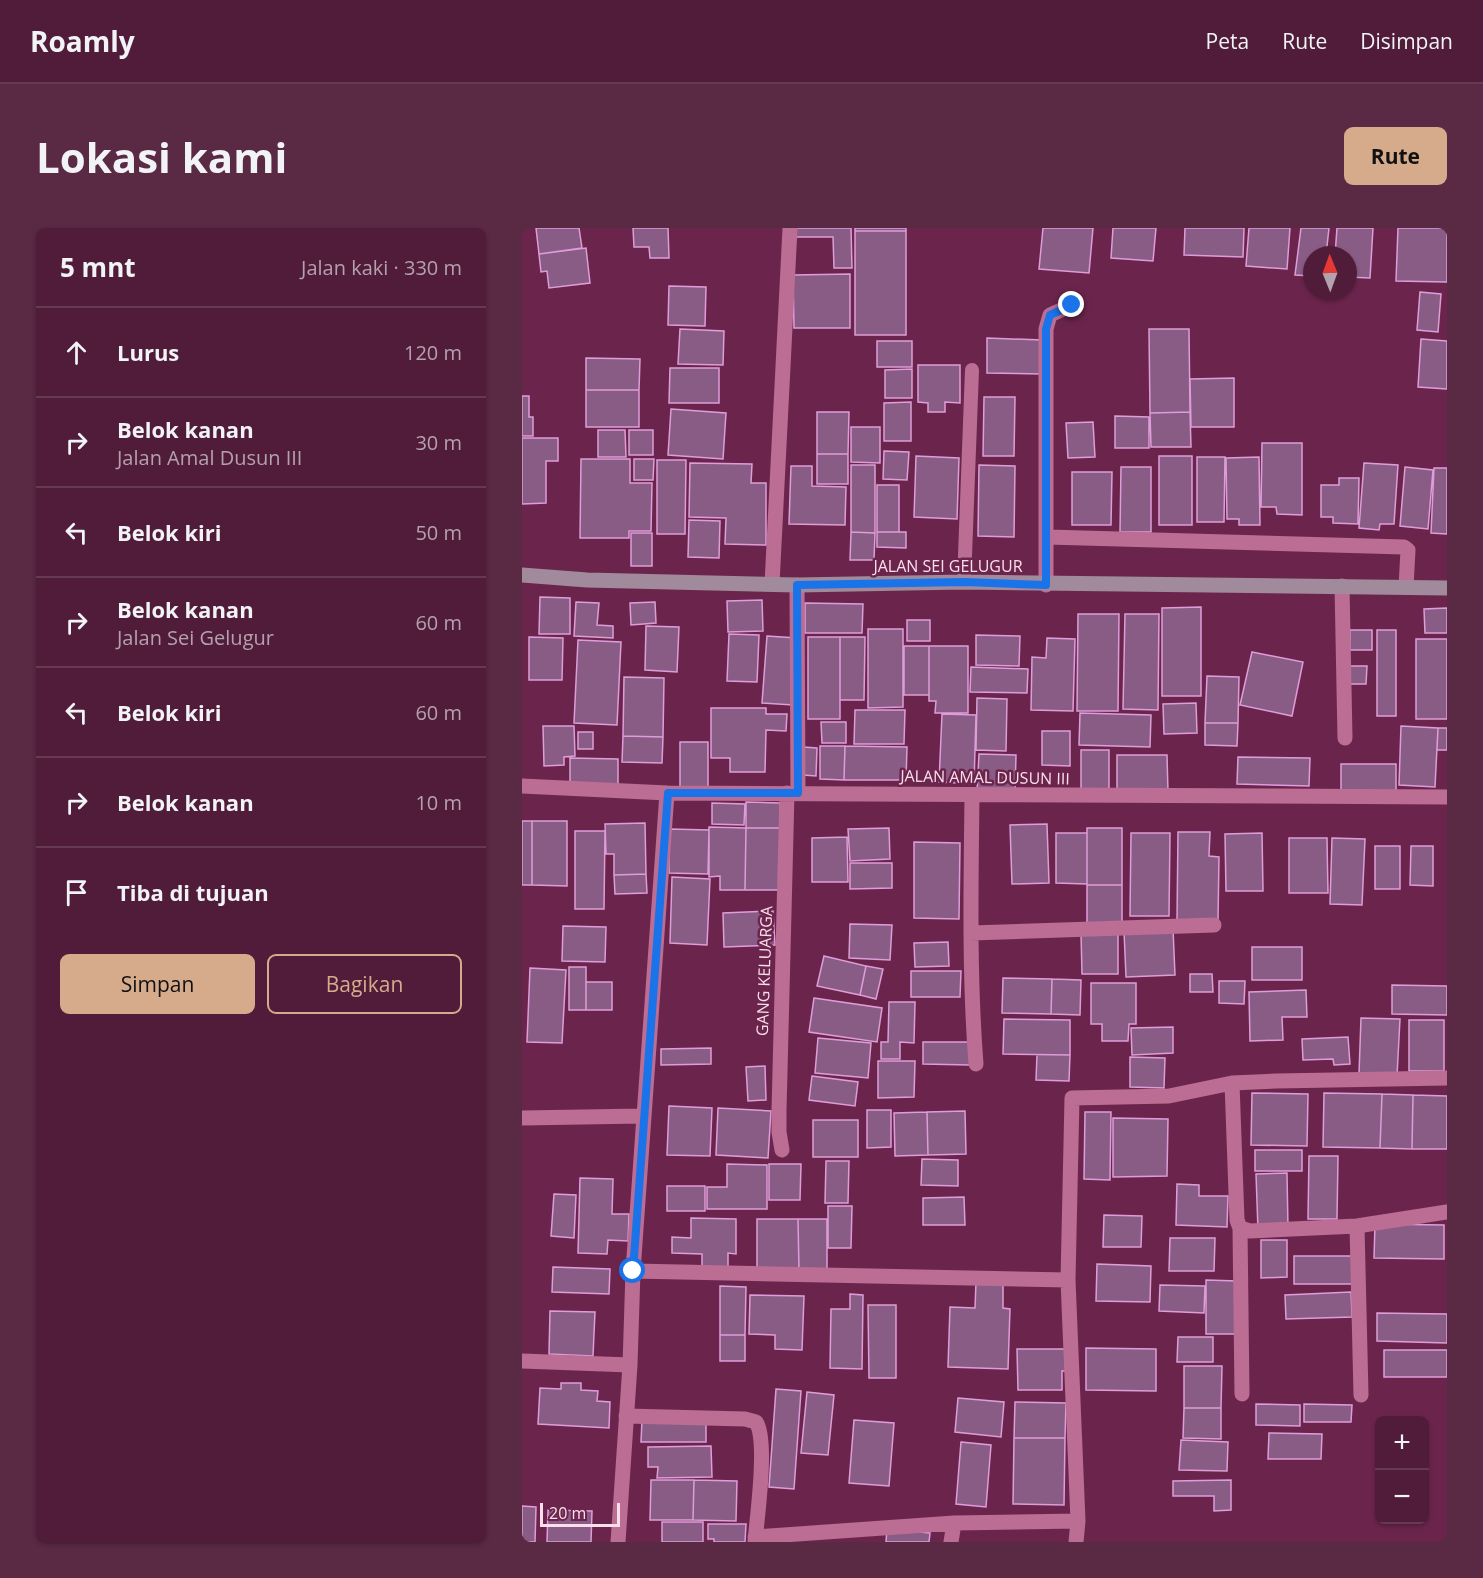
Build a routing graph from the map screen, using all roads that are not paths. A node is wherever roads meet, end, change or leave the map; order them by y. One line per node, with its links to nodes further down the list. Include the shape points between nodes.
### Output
1 (790, 228): 7 (street)
2 (1072, 305): 4 (street, via 1050,315 1046,329)
3 (972, 370): 6 (lane)
4 (1047, 537): 9 (street); 11 (street, via 1404,547 1408,549)
5 (522, 575): 7 (main road, JALAN SEI GELUGUR)
6 (964, 582): 8 (main road, JALAN SEI GELUGUR); 9 (main road, JALAN SEI GELUGUR)
7 (771, 584): 8 (main road, JALAN SEI GELUGUR)
8 (797, 585): 16 (street, GANG KELUARGA)
9 (1046, 585): 10 (main road, JALAN SEI GELUGUR)
10 (1342, 586): 11 (main road, JALAN SEI GELUGUR); 13 (street)
11 (1406, 587): 12 (main road, JALAN SEI GELUGUR)
12 (1447, 588)
13 (1346, 738)
14 (522, 786): 15 (street, JALAN AMAL DUSUN III)
15 (668, 793): 16 (street, JALAN AMAL DUSUN III); 24 (street)
16 (793, 793): 17 (street, JALAN AMAL DUSUN III); 26 (street, GANG KELUARGA, via 778,1111)
17 (972, 795): 18 (street, JALAN AMAL DUSUN III); 20 (street)
18 (1447, 797)
19 (1214, 925): 20 (street)
20 (970, 933): 21 (street)
21 (976, 1064)
22 (1447, 1078): 23 (street)
23 (1232, 1083): 29 (street); 31 (street, via 1169,1095 1072,1098)
24 (643, 1116): 25 (street); 30 (street)
25 (522, 1118)
26 (782, 1150)
27 (1447, 1212): 28 (street)
28 (1357, 1227): 29 (street, via 1250,1231); 35 (street)
29 (1240, 1228): 34 (street)
30 (633, 1271): 31 (street); 33 (street)
31 (1068, 1280): 37 (street)
32 (522, 1361): 33 (street)
33 (630, 1365): 36 (street)
34 (1242, 1394)
35 (1361, 1395)
36 (626, 1416): 39 (street, via 756,1422 761,1450); 40 (street)
37 (1078, 1521): 38 (street); 42 (street)
38 (954, 1523): 39 (street); 41 (street)
39 (755, 1540)
40 (618, 1542)
41 (951, 1542)
42 (1076, 1542)

